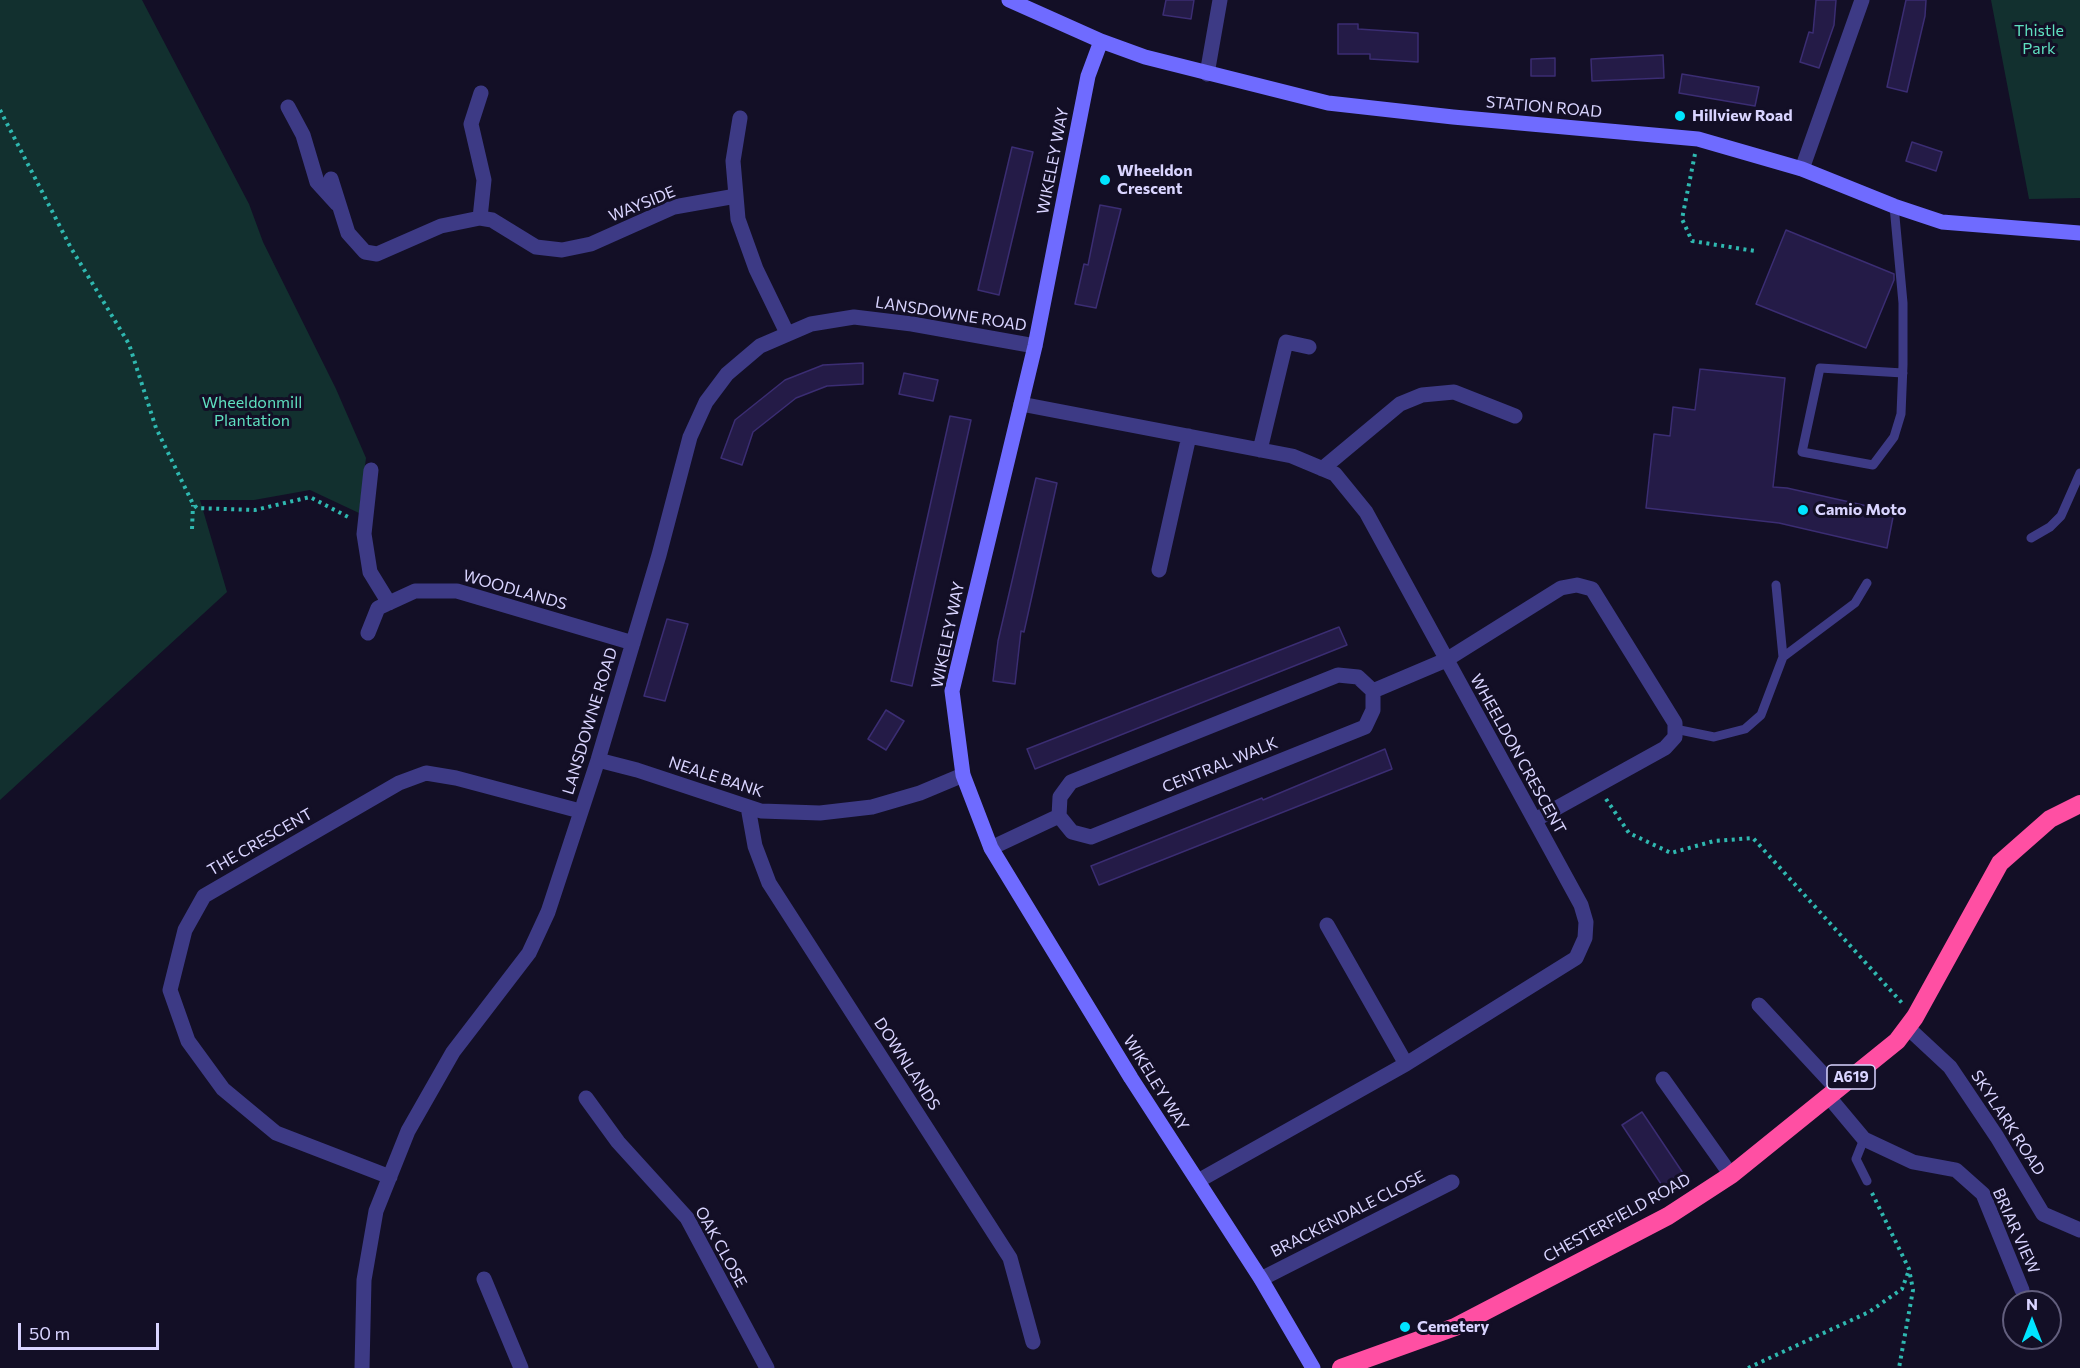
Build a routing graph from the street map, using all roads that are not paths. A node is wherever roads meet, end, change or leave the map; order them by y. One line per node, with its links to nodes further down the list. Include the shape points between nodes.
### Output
1 (1009, 0): 4 (street, STATION ROAD)
2 (1220, 0): 5 (street)
3 (1862, 0): 9 (street)
4 (1101, 41): 5 (street, STATION ROAD); 17 (street, WIKELEY WAY, via 1088,76)
5 (1206, 74): 9 (street, STATION ROAD, via 1328,103 1698,139)
6 (481, 93): 14 (street, via 471,124 484,180)
7 (288, 107): 12 (street, via 303,135 317,182)
8 (740, 118): 11 (street, via 733,160)
9 (1802, 169): 13 (street, STATION ROAD)
10 (332, 179): 12 (street)
11 (736, 196): 14 (street, WAYSIDE, via 674,207 591,244 562,250 536,247 492,220); 16 (street, via 738,219 756,269)
12 (337, 204): 14 (street, via 356,244 365,252 377,254 441,226)
13 (1894, 206): 15 (street, STATION ROAD, via 1942,222); 19 (lane, via 1903,303)
14 (480, 218)
15 (2080, 233)
16 (787, 333): 17 (street, LANSDOWNE ROAD, via 811,324 854,317); 33 (street, LANSDOWNE ROAD, via 752,353 727,374 706,402 690,436)
17 (1035, 346): 20 (street, WIKELEY WAY)
18 (1309, 346): 23 (street, via 1286,342)
19 (1903, 373): 19 (lane, via 1901,414 1894,436 1873,465 1802,453 1820,368)
20 (1021, 404): 22 (street, WHEELDON CRESCENT); 39 (street, WIKELEY WAY, via 951,691)
21 (1515, 416): 24 (street, via 1454,392 1422,395 1400,404)
22 (1189, 436): 23 (street, WHEELDON CRESCENT); 28 (street)
23 (1260, 450): 24 (street, WHEELDON CRESCENT, via 1292,456)
24 (1322, 469): 35 (street, WHEELDON CRESCENT, via 1335,474 1366,512)
25 (371, 470): 31 (street, via 365,526 370,572)
26 (2080, 473): 27 (lane, via 2061,516)
27 (2031, 538)
28 (1159, 570)
29 (1867, 583): 34 (lane, via 1855,603)
30 (1776, 585): 34 (lane)
31 (389, 603): 32 (street, WOODLANDS, via 378,608); 33 (street, WOODLANDS, via 415,591 457,591)
32 (368, 633)
33 (633, 643): 38 (street, LANSDOWNE ROAD)
34 (1783, 657): 37 (lane, via 1761,715 1745,729 1714,737)
35 (1446, 660): 36 (street); 37 (street, via 1561,588 1577,585 1592,589 1675,723); 44 (street, WHEELDON CRESCENT)
36 (1373, 690): 43 (street, via 1358,677 1338,675 1071,782 1060,797); 43 (street, CENTRAL WALK, via 1373,710 1365,727 1091,837 1072,832)
37 (1675, 729): 44 (street, via 1675,737 1665,748)
38 (598, 760): 41 (street, NEALE BANK); 42 (street, LANSDOWNE ROAD)
39 (963, 775): 41 (street, NEALE BANK, via 872,807 820,813); 45 (street, WIKELEY WAY)
40 (2080, 804): 48 (highway, CHESTERFIELD ROAD / A619, via 2050,819 2000,863)
41 (748, 807): 63 (street, DOWNLANDS, via 755,846 769,883 1010,1258)
42 (580, 811): 55 (street, LANSDOWNE ROAD, via 548,912 529,953 453,1052 408,1131); 55 (street, THE CRESCENT, via 426,773 399,783 211,891 204,896 185,930 171,990 188,1041 223,1089 276,1133)
43 (1059, 816): 45 (street)
44 (1535, 820): 49 (street, WHEELDON CRESCENT, via 1581,905 1585,938 1576,958)
45 (991, 848): 56 (street, WIKELEY WAY, via 1124,1068)
46 (1327, 925): 49 (street)
47 (1759, 1005): 51 (street, BRIAR VIEW)
48 (1911, 1022): 51 (highway, CHESTERFIELD ROAD / A619, via 1897,1041); 59 (street, SKYLARK ROAD, via 1950,1067 2043,1214)
49 (1406, 1064): 56 (street, WHEELDON CRESCENT)
50 (1663, 1079): 54 (street)
51 (1832, 1092): 53 (street, BRIAR VIEW); 54 (highway, CHESTERFIELD ROAD / A619)
52 (586, 1098): 66 (street, OAK CLOSE, via 618,1142 687,1218)
53 (1864, 1139): 57 (lane, via 1856,1159); 62 (street, BRIAR VIEW, via 1913,1162 1956,1170 1983,1194)
54 (1731, 1175): 68 (highway, CHESTERFIELD ROAD / A619, via 1668,1216 1455,1327)
55 (390, 1177): 64 (street, LANSDOWNE ROAD, via 376,1211 364,1280)
56 (1198, 1181): 60 (street, WIKELEY WAY)
57 (1867, 1181)
58 (1452, 1182): 60 (street, BRACKENDALE CLOSE)
59 (2080, 1230)
60 (1261, 1279): 67 (street, WIKELEY WAY)
61 (484, 1280): 65 (street)
62 (2022, 1290)
63 (1034, 1342)
64 (362, 1368)
65 (521, 1368)
66 (767, 1368)
67 (1313, 1368)
68 (1341, 1368)

